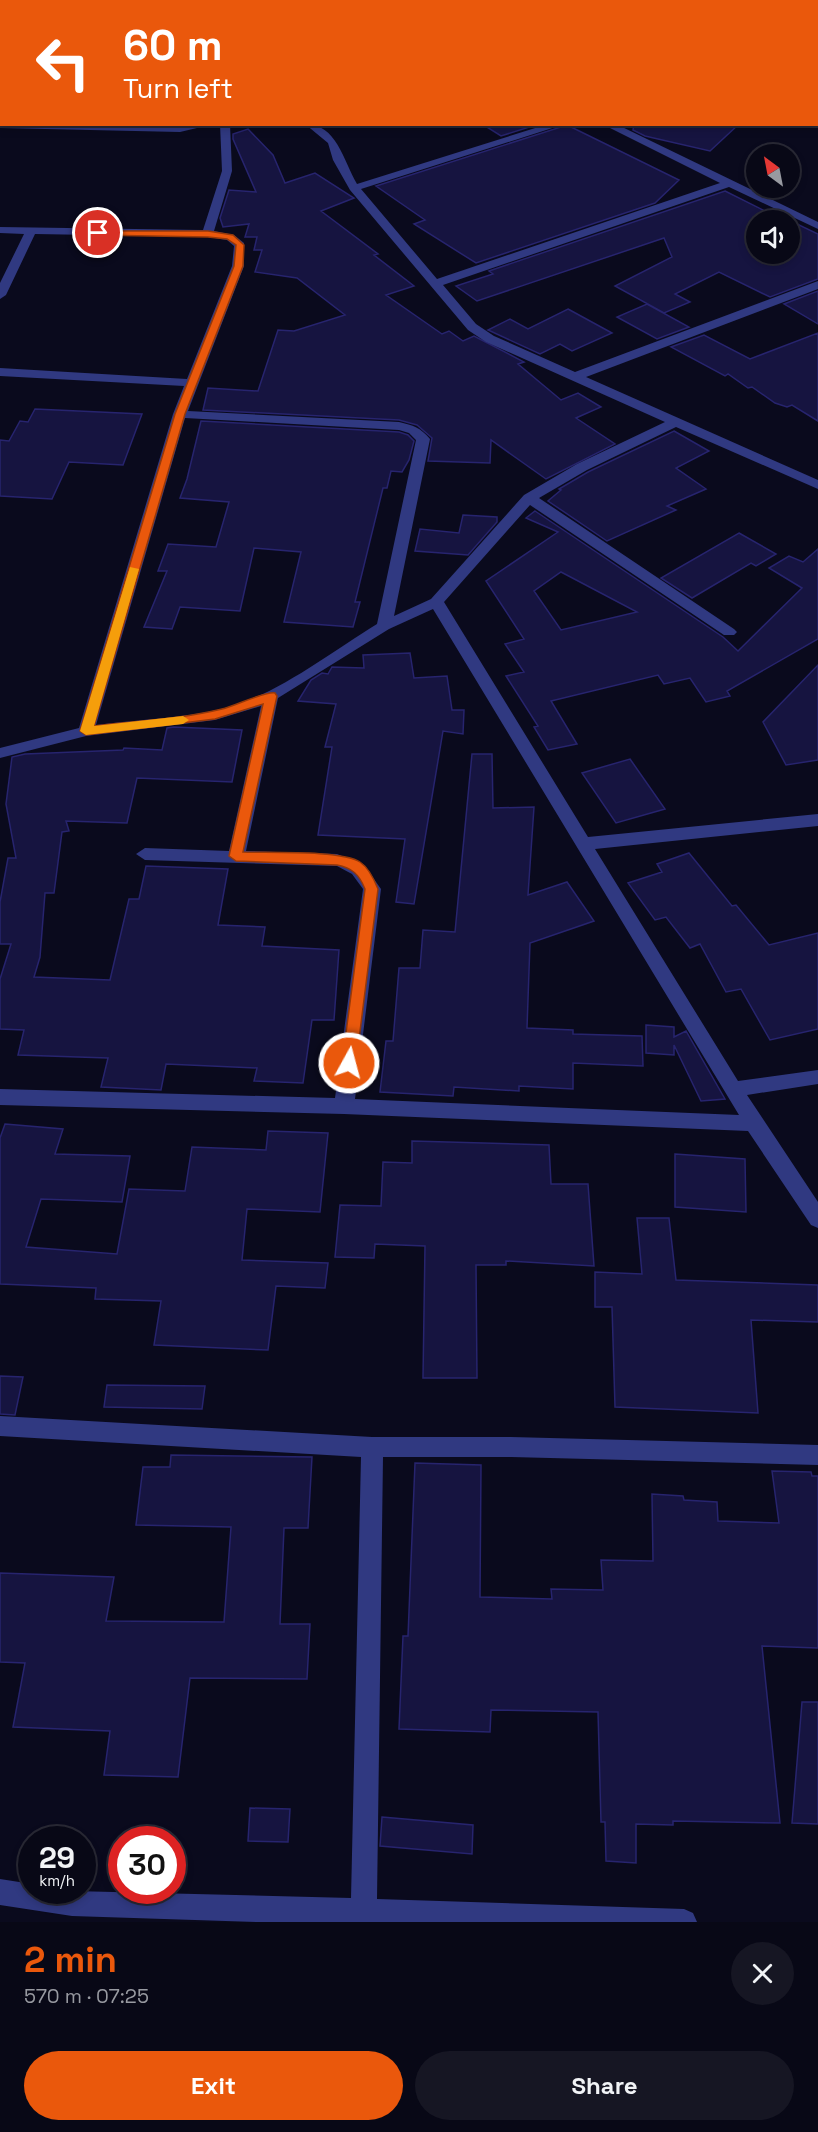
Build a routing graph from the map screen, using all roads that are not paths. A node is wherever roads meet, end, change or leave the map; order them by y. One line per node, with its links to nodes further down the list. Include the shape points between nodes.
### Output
1 (72, 126): 2 (street)
2 (197, 126)
3 (225, 126): 12 (street, via 227,171)
4 (313, 126): 8 (street, via 333,142)
5 (554, 126): 8 (street)
6 (611, 126): 7 (street)
7 (728, 184): 9 (street); 13 (street)
8 (354, 188): 13 (street)
9 (818, 226)
10 (0, 230): 11 (street)
11 (31, 231): 12 (street); 15 (street)
12 (208, 234): 18 (street, via 236,240 240,245 238,266)
13 (434, 284): 17 (street, via 472,327 490,339)
14 (818, 285): 17 (street)
15 (0, 295)
16 (0, 372): 18 (street)
17 (577, 376): 20 (street)
18 (191, 383): 19 (street)
19 (180, 414): 24 (street, via 399,426 414,430 423,439); 27 (street)
20 (675, 422): 21 (street); 22 (street, via 582,467)
21 (818, 484)
22 (529, 498): 23 (street); 25 (street)
23 (436, 602): 24 (street); 30 (street)
24 (384, 626): 26 (street)
25 (729, 632)
26 (271, 696): 27 (street, via 215,715); 32 (street)
27 (86, 731): 28 (street)
28 (0, 753)
29 (818, 820): 30 (street)
30 (582, 844): 34 (street)
31 (145, 854): 32 (street)
32 (236, 856): 36 (street, via 355,864 372,889)
33 (818, 1077): 34 (street)
34 (734, 1089): 37 (street)
35 (0, 1097): 36 (street)
36 (344, 1106): 37 (street)
37 (754, 1123): 38 (street)
38 (818, 1219)
39 (0, 1426): 40 (street)
40 (372, 1447): 41 (street); 43 (street)
41 (818, 1455)
42 (0, 1892): 44 (street, via 72,1903)
43 (364, 1911): 44 (street); 45 (street)
44 (239, 1914)
45 (684, 1922)

